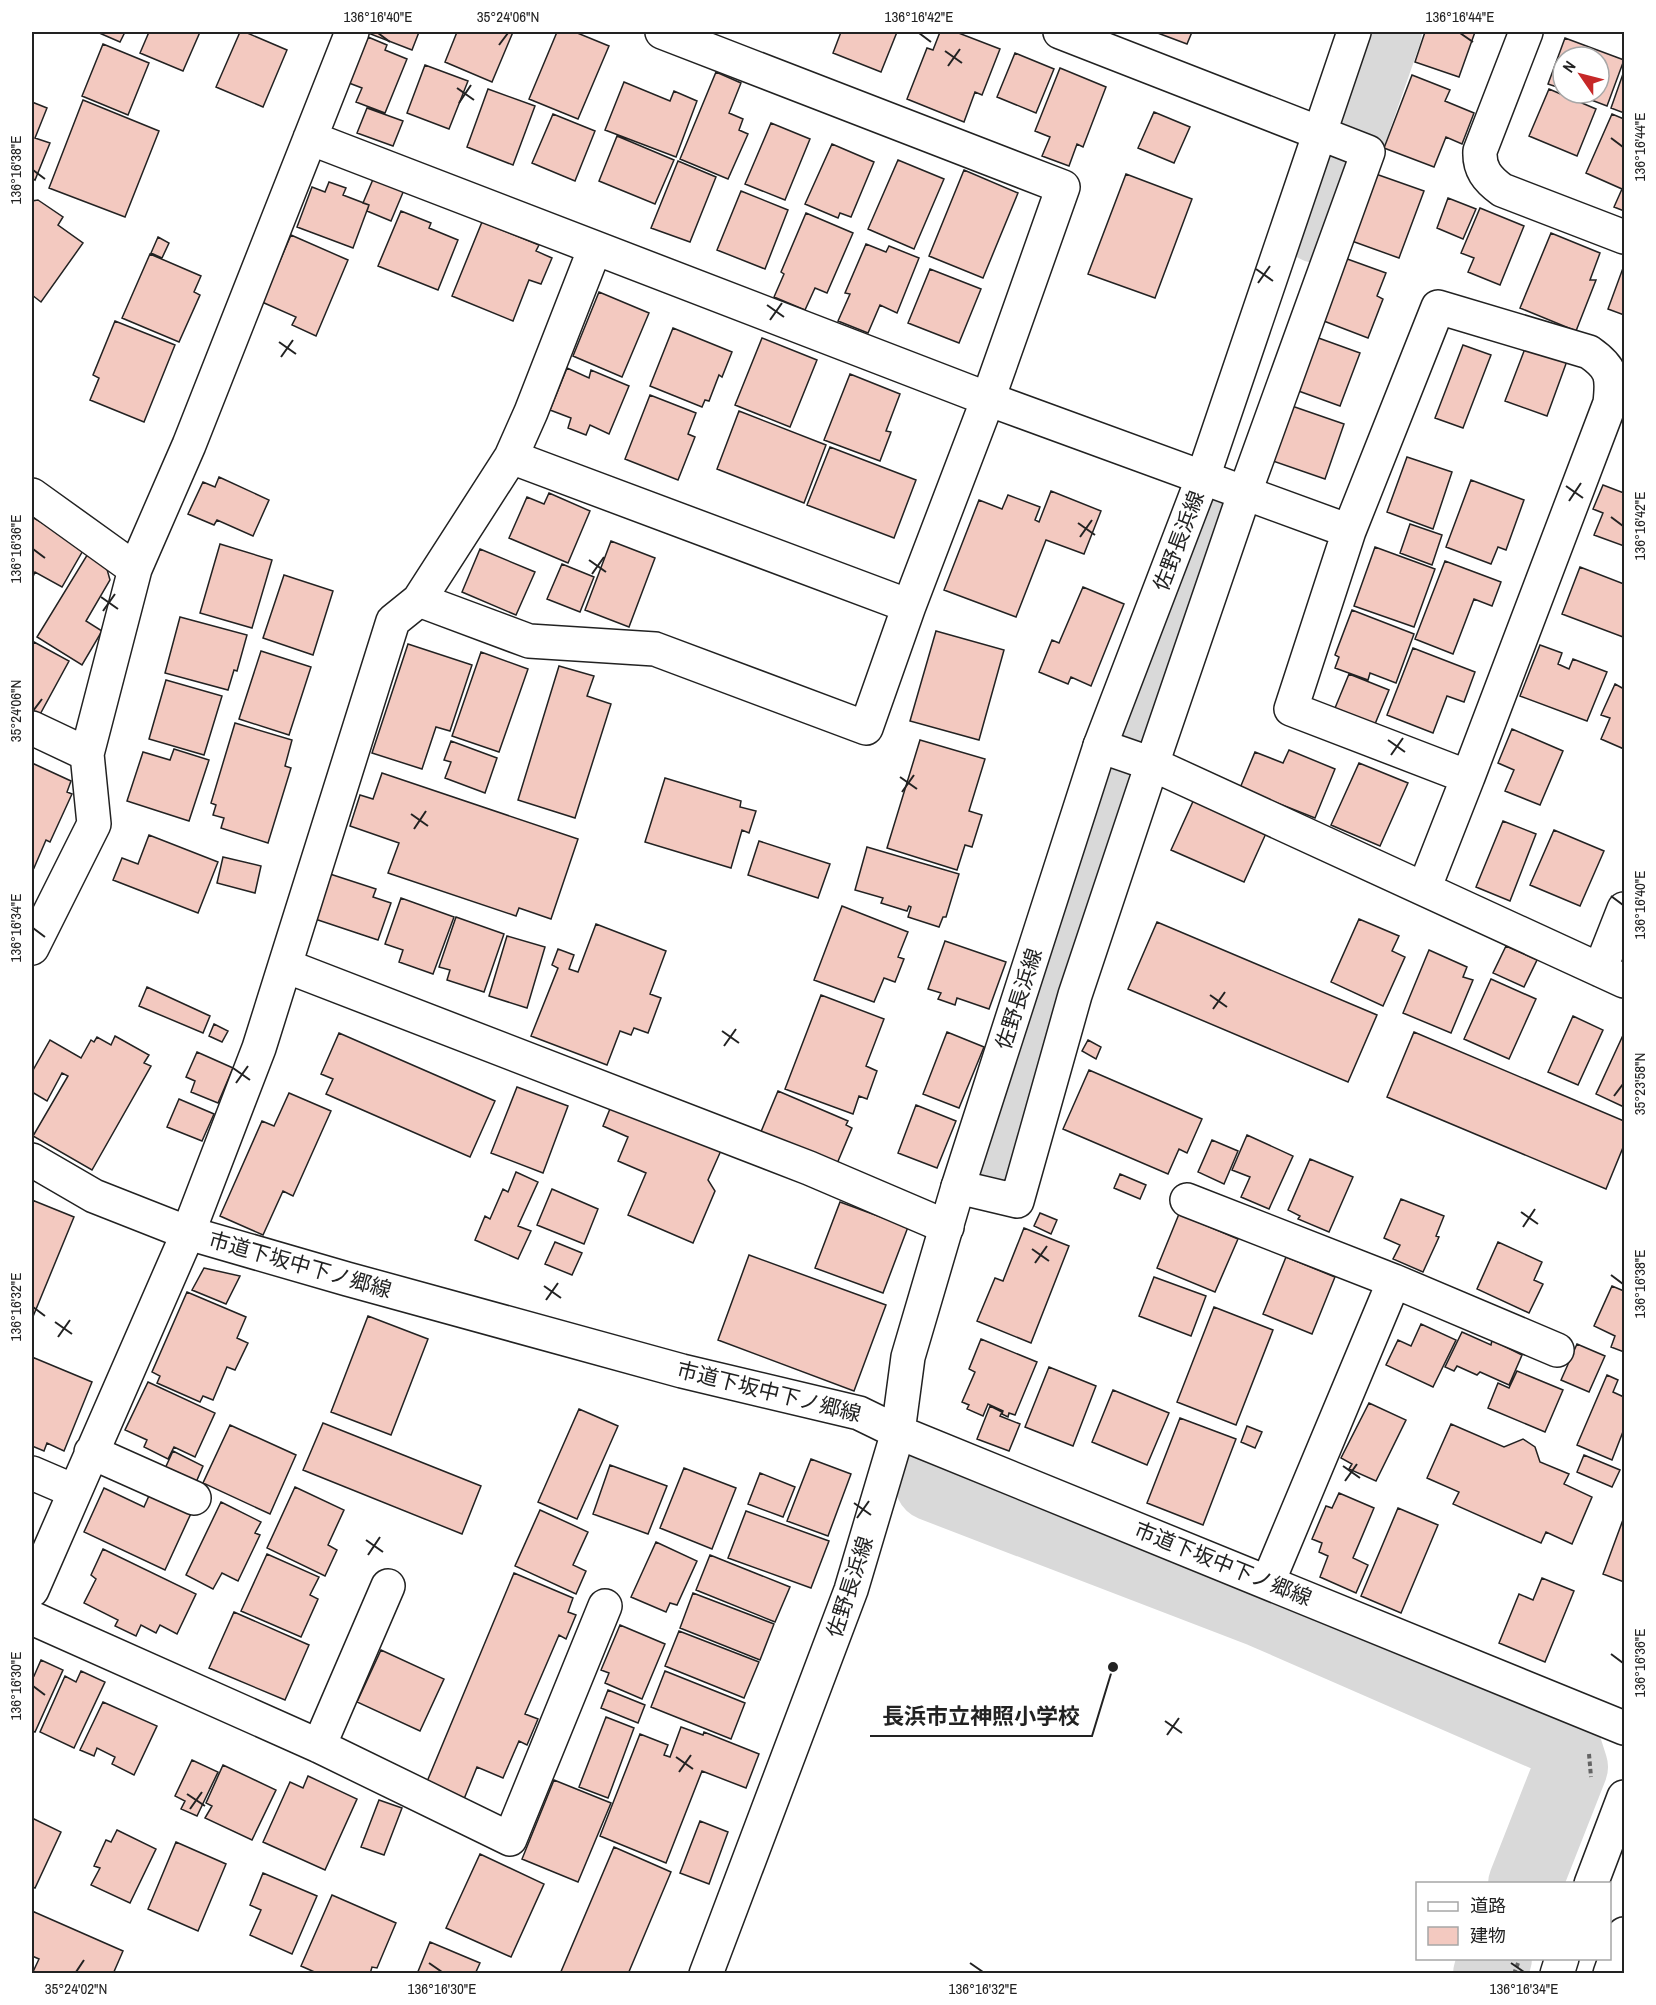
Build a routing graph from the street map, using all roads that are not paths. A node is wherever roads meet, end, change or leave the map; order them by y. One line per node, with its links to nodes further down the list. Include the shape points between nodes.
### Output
1 (662, 32): 10 (main road, via 1063,188)
2 (1060, 32): 7 (main road)
3 (1354, 32): 7 (main road, 佐野長浜線)
4 (1526, 32): 8 (main road, via 1480,151 1479,164 1491,182 1502,189)
5 (342, 35): 6 (main road)
6 (310, 138): 9 (main road); 16 (main road, via 189,445)
7 (1339, 141): 12 (main road, 佐野長浜線); 13 (main road, via 1368,152)
8 (1624, 237)
9 (595, 248): 10 (main road); 11 (main road)
10 (988, 399): 12 (main road); 18 (main road)
11 (511, 457): 17 (main road); 18 (main road)
12 (1203, 477): 13 (main road); 21 (main road, 佐野長浜線)
13 (1245, 492): 15 (main road); 21 (main road)
14 (32, 495): 16 (main road)
15 (1349, 531): 22 (main road, via 1291,709); 22 (main road, via 1438,307 1589,352 1610,372 1610,403)
16 (135, 569): 20 (main road)
17 (419, 600): 18 (main road, via 529,641 656,649 866,728); 26 (main road, via 393,621)
18 (909, 606)
19 (32, 728): 20 (main road)
20 (87, 754): 25 (main road, via 94,824)
21 (1128, 755): 23 (main road); 29 (main road, 佐野長浜線); 29 (main road, via 1075,996 1017,1201)
22 (1468, 777): 23 (main road)
23 (1424, 889): 27 (main road)
24 (1624, 909): 27 (main road)
25 (32, 948)
26 (286, 966): 31 (main road, via 809,1168); 32 (main road)
27 (1612, 975)
28 (32, 1160): 32 (main road, 市道下坂中下ノ郷線, via 94,1196)
29 (978, 1192): 31 (main road, 佐野長浜線)
30 (1187, 1200): 33 (main road)
31 (947, 1227): 35 (main road, 佐野長浜線, via 908,1358)
32 (188, 1233): 35 (main road, 市道下坂中下ノ郷線, via 682,1371 859,1413); 36 (main road)
33 (1395, 1281): 34 (main road); 40 (main road)
34 (1557, 1350)
35 (898, 1432): 40 (main road, 市道下坂中下ノ郷線); 50 (main road, 佐野長浜線, via 851,1590)
36 (91, 1452): 38 (main road); 39 (main road)
37 (32, 1473): 38 (main road)
38 (74, 1491): 42 (main road)
39 (194, 1498)
40 (1268, 1582): 45 (main road, 市道下坂中下ノ郷線)
41 (388, 1586): 46 (main road)
42 (32, 1590)
43 (605, 1606): 46 (main road, via 510,1839)
44 (32, 1618): 46 (main road)
45 (1624, 1728)
46 (319, 1746)
47 (1624, 1797): 48 (main road)
48 (1592, 1882)
49 (1624, 1935): 51 (main road)
50 (706, 1974)
51 (1610, 1974)

